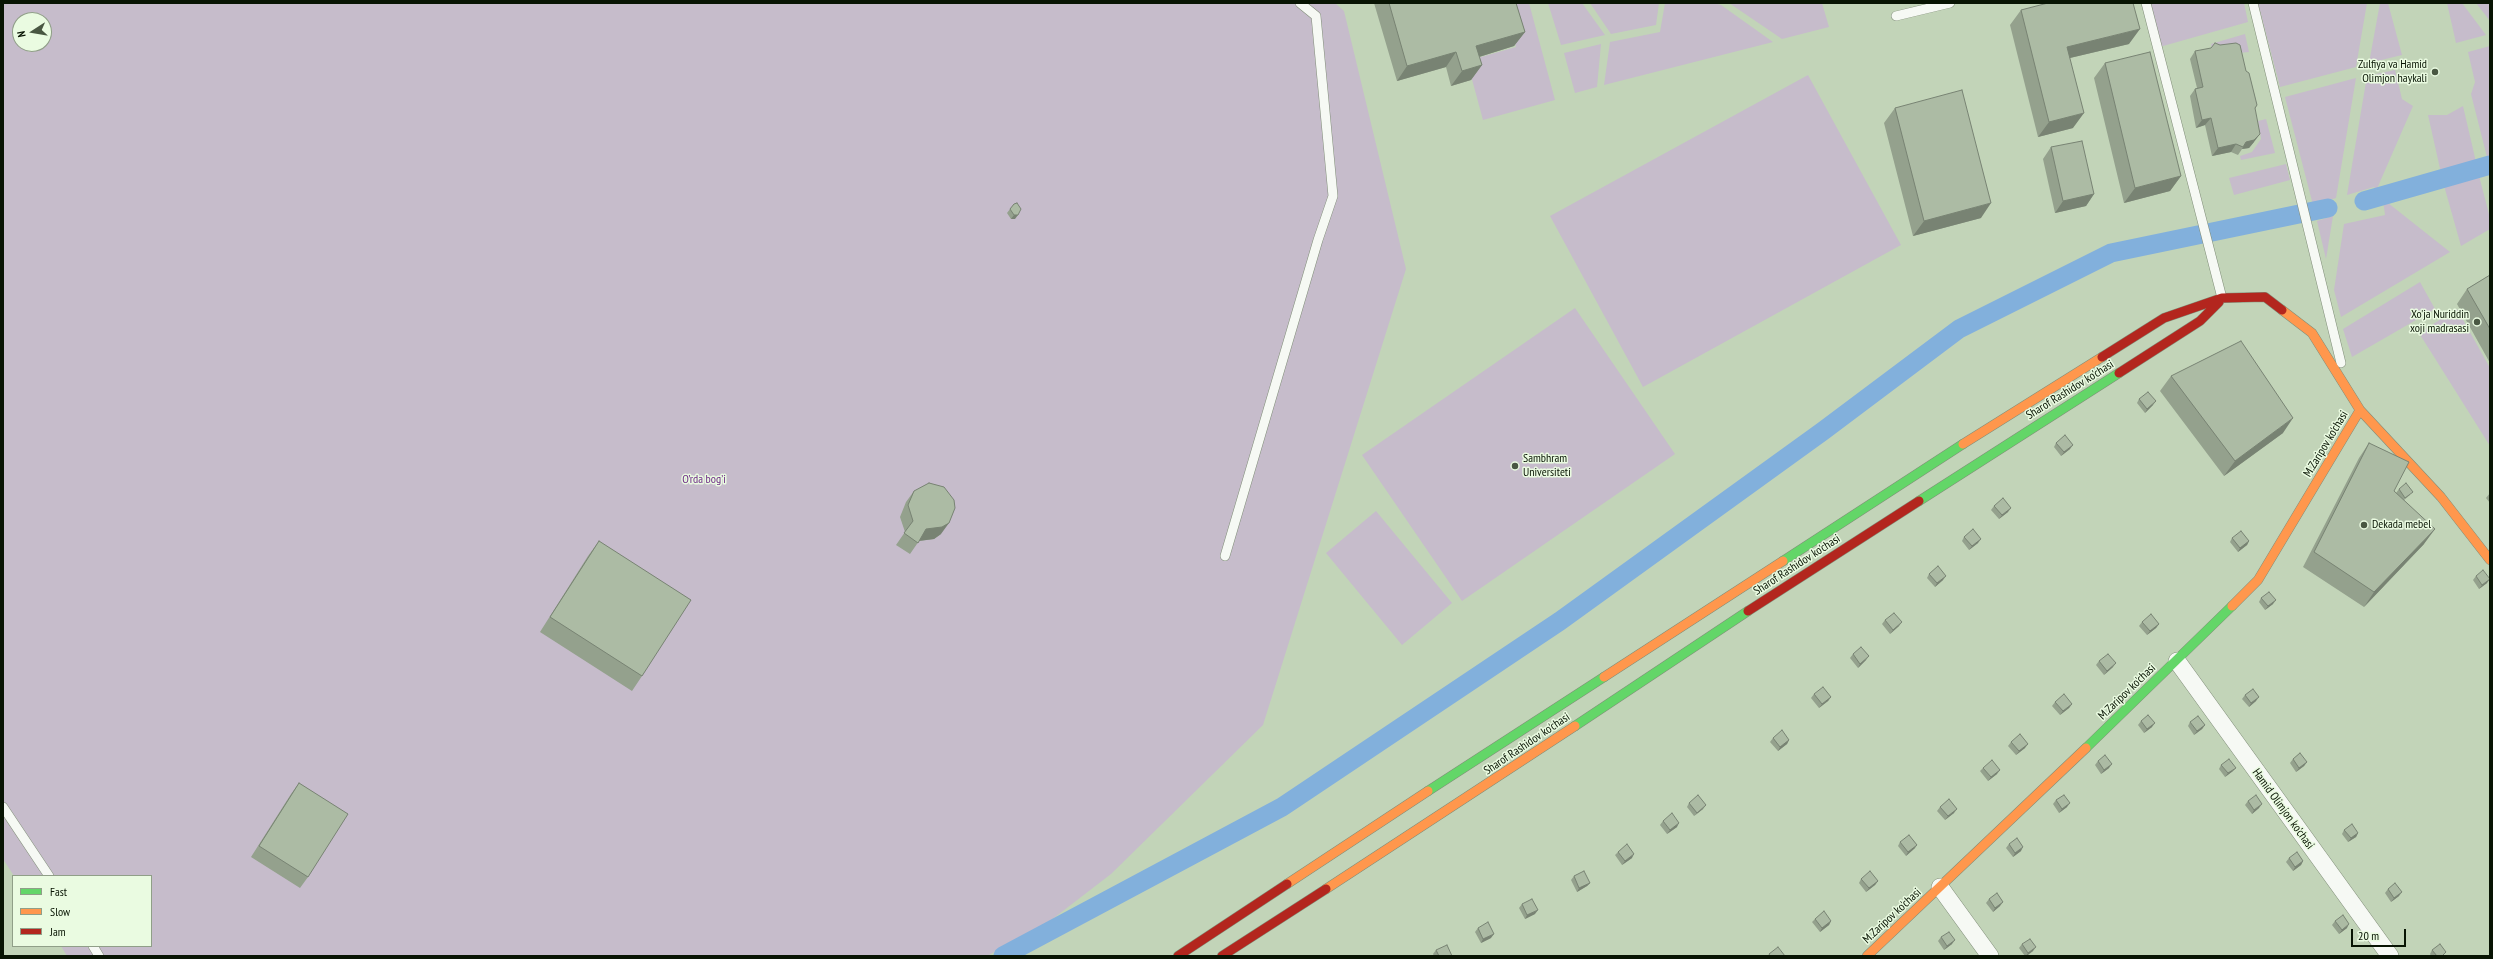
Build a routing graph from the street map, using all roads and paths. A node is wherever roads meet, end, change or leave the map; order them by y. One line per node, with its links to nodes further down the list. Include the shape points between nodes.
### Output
1 (1300, 3): 8 (lane, via 1316,16 1333,196)
2 (1950, 3): 5 (lane)
3 (2146, 3): 6 (lane)
4 (2253, 3): 7 (lane, via 2315,252 2337,352)
5 (1896, 16)
6 (2222, 298): 7 (street, via 2265,297 2312,333); 16 (street, via 2164,318 1975,437 1443,781); 17 (street, Sharof Rashidov ko'chasi, via 2200,322 1878,527 1425,826)
7 (2360, 410): 9 (street, via 2441,497); 10 (street, M.Zaripov ko'chasi, via 2258,580)
8 (1225, 556)
9 (2490, 560)
10 (2177, 661): 13 (street, M.Zaripov ko'chasi); 20 (street, Hamid Olimjon ko'chasi)
11 (3, 807): 12 (lane)
12 (48, 875)
13 (1940, 887): 18 (street, M.Zaripov ko'chasi); 19 (street)
14 (94, 947): 15 (lane)
15 (99, 956)
16 (1178, 956)
17 (1222, 956)
18 (1867, 956)
19 (1990, 956)
20 (2390, 956)

